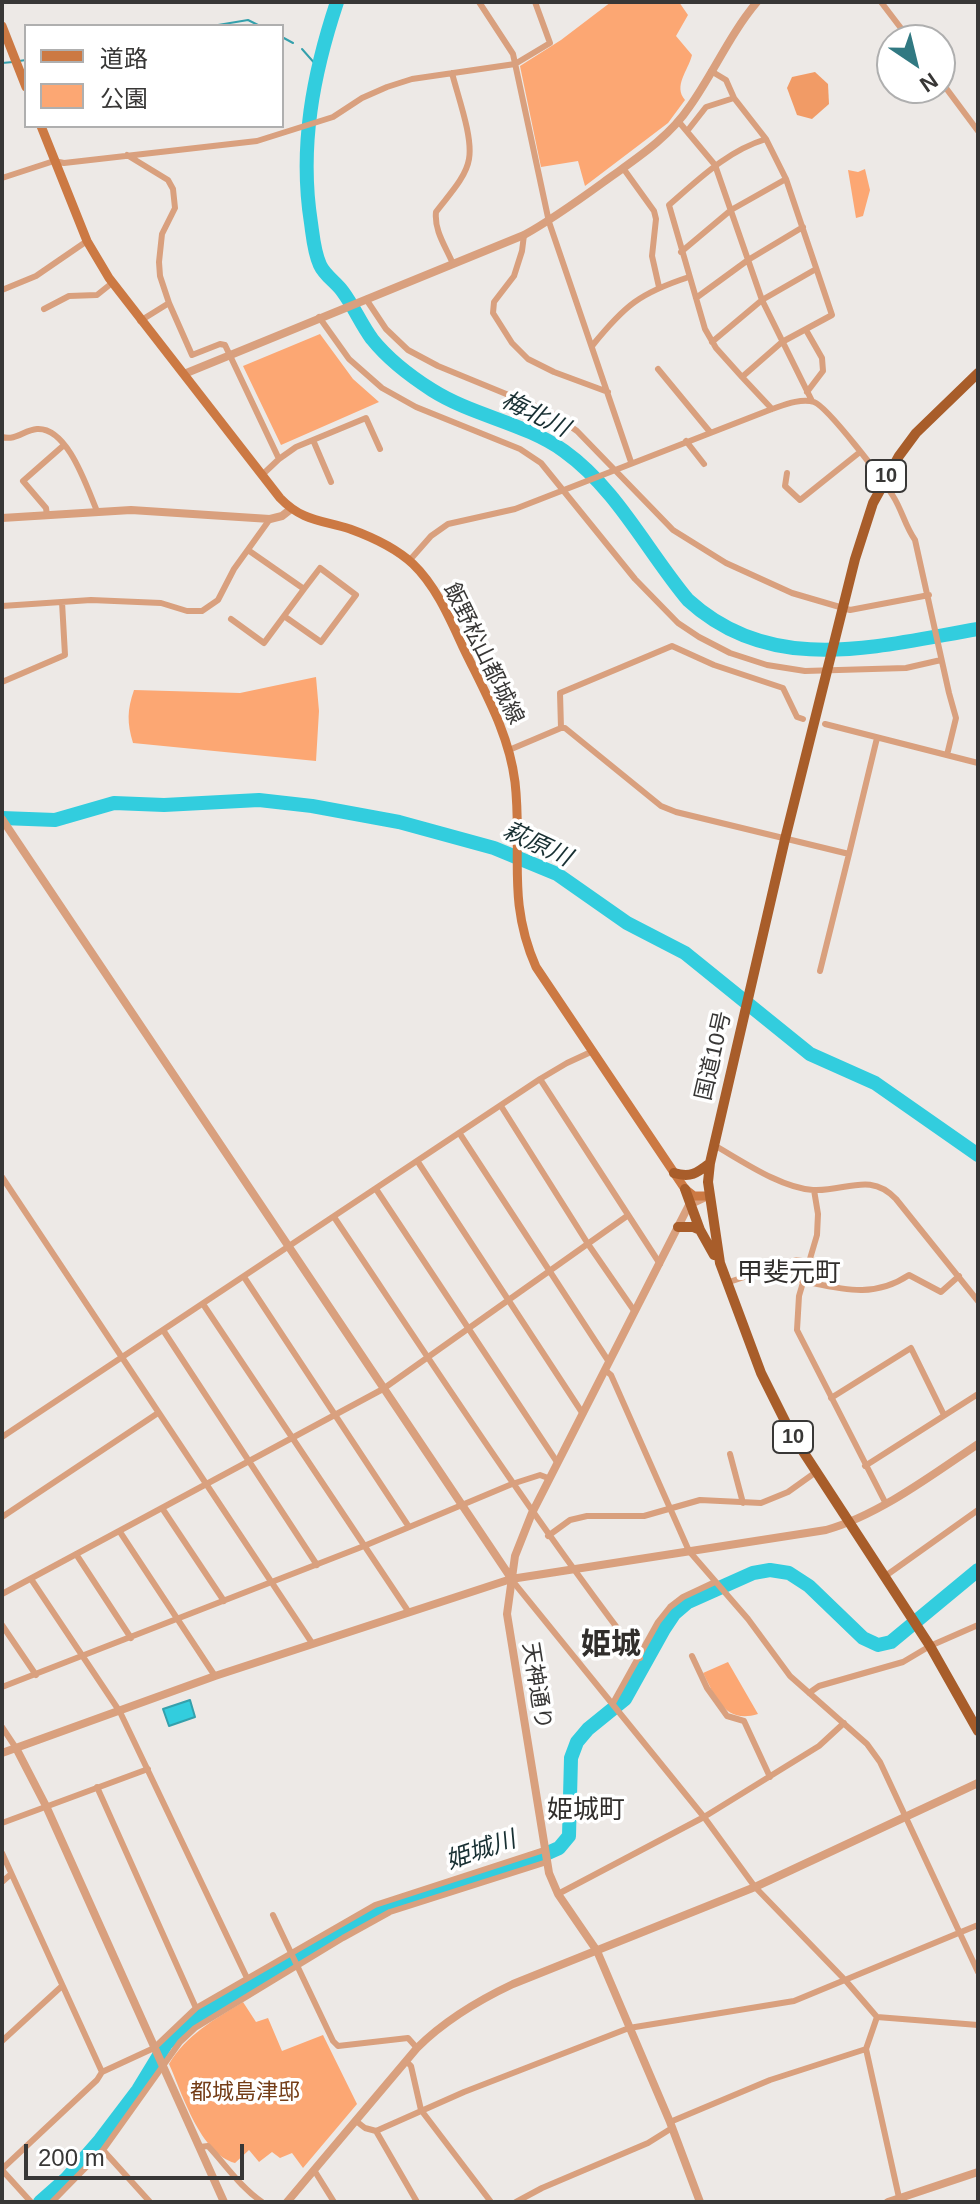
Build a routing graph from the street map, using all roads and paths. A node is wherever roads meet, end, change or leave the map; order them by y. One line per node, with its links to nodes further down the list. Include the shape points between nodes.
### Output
1 (479, 2): 7 (street, via 503,35)
2 (535, 2): 7 (street, via 550,43)
3 (757, 2): 8 (street)
4 (881, 2): 5 (street)
5 (898, 24)
6 (2, 26): 10 (main road)
7 (515, 64): 9 (street); 25 (street)
8 (711, 71): 11 (street, via 726,80); 13 (street)
9 (452, 73): 18 (street, via 378,90 329,119 257,141); 31 (street, via 469,161 435,219)
10 (24, 82)
11 (734, 98): 15 (street, via 706,107); 17 (street)
12 (956, 101): 16 (street)
13 (679, 122): 15 (street); 21 (street)
14 (42, 128): 19 (main road, 飯野松山都城線)
15 (688, 130): 20 (street)
16 (978, 131)
17 (766, 139): 20 (street); 23 (street)
18 (127, 155): 19 (street); 40 (street, via 168,180 173,189 175,208 158,249)
19 (54, 161): 22 (street); 28 (main road, 飯野松山都城線)
20 (715, 165): 24 (street); 29 (street, via 669,205)
21 (623, 168): 25 (street); 35 (street, via 654,211 652,256)
22 (2, 178)
23 (786, 179): 24 (street); 26 (street)
24 (731, 210): 29 (street); 30 (street)
25 (549, 222): 27 (street); 47 (street)
26 (803, 227): 30 (street); 32 (street)
27 (524, 235): 31 (street); 53 (street, via 514,276 494,302 493,313 528,359)
28 (87, 241): 34 (main road, 飯野松山都城線); 36 (street, via 36,276)
29 (681, 252): 33 (street)
30 (748, 260): 37 (street); 39 (street)
31 (453, 264): 38 (street)
32 (816, 269): 39 (street); 44 (street, via 832,315)
33 (689, 277): 35 (street); 37 (street)
34 (112, 283): 41 (street, via 97,295 69,296); 43 (main road, 飯野松山都城線)
35 (659, 287): 47 (street, via 617,315)
36 (2, 290)
37 (696, 298): 45 (street)
38 (365, 299): 42 (street); 67 (street, via 408,350 550,412 577,431)
39 (762, 300): 45 (street); 46 (street)
40 (169, 303): 43 (street); 48 (street, via 192,355 220,344)
41 (44, 309)
42 (319, 317): 48 (street); 72 (street, via 349,359 382,388 426,412 520,449)
43 (140, 321): 51 (main road, 飯野松山都城線)
44 (806, 330): 46 (street); 54 (street, via 822,358 823,371)
45 (712, 342): 52 (street)
46 (782, 342): 52 (street); 54 (street)
47 (592, 346): 53 (street)
48 (230, 355): 51 (street); 64 (street)
49 (658, 369): 57 (street)
50 (978, 373): 71 (highway, 国道10号 / 10, via 916,433)
51 (184, 374): 69 (main road, 飯野松山都城線)
52 (742, 377): 56 (street)
53 (608, 392): 65 (street)
54 (807, 392): 55 (street)
55 (812, 401): 56 (street); 63 (street)
56 (772, 409): 57 (street)
57 (710, 432): 60 (street)
58 (2, 437): 61 (street, via 42,429)
59 (313, 440): 62 (street, via 366,418); 64 (street); 70 (street)
60 (686, 441): 65 (street); 66 (street)
61 (64, 445): 74 (street); 75 (street, via 23,481)
62 (380, 449)
63 (860, 452): 68 (street, via 800,500 785,486); 71 (street)
64 (279, 459): 69 (street)
65 (631, 462): 67 (street)
66 (704, 464)
67 (612, 472): 72 (street); 84 (street, via 673,530 716,557 762,581)
68 (787, 473)
69 (262, 475): 73 (main road, 飯野松山都城線)
70 (331, 482)
71 (883, 482): 81 (street, via 915,540); 84 (highway, 国道10号 / 10)
72 (566, 489): 79 (street, via 515,509 448,524); 88 (street, via 613,554 678,623 730,653 767,665)
73 (291, 509): 77 (street); 79 (main road, 飯野松山都城線, via 373,538)
74 (97, 511): 75 (street); 77 (street)
75 (47, 515): 76 (street)
76 (2, 518)
77 (270, 519): 78 (street)
78 (248, 550): 80 (street); 82 (street, via 218,600 202,611 161,603)
79 (409, 561): 94 (main road, 飯野松山都城線, via 447,614)
80 (304, 589): 85 (street); 85 (street, via 320,568 356,595 321,642)
81 (929, 595): 84 (street); 87 (street)
82 (62, 602): 83 (street); 89 (street, via 65,655)
83 (2, 606)
84 (844, 608): 88 (highway, 国道10号 / 10)
85 (284, 616): 86 (street, via 264,643)
86 (231, 619)
87 (941, 660): 88 (street, via 906,668); 95 (street, via 956,711)
88 (829, 671): 98 (highway, 国道10号 / 10)
89 (2, 682)
90 (803, 719): 92 (street, via 783,688 672,646 560,693)
91 (825, 724): 93 (street)
92 (561, 728): 94 (street); 98 (street, via 661,806)
93 (877, 738): 95 (street); 99 (street)
94 (509, 750): 101 (main road, 飯野松山都城線, via 519,917 536,967)
95 (947, 755): 96 (street)
96 (978, 763)
97 (2, 819): 120 (street)
98 (785, 839): 99 (street); 105 (highway, 国道10号 / 10)
99 (849, 854): 100 (street)
100 (820, 971)
101 (593, 1051): 102 (street); 108 (main road, 飯野松山都城線)
102 (540, 1079): 103 (street); 115 (street)
103 (501, 1106): 104 (street); 119 (street)
104 (460, 1134): 106 (street); 124 (street)
105 (714, 1145): 107 (highway, 国道10号 / 10); 112 (street, via 785,1184)
106 (418, 1162): 110 (street); 129 (street)
107 (710, 1163): 108 (highway, via 694,1175); 113 (highway, 国道10号 / 10)
108 (674, 1173): 111 (main road, 飯野松山都城線)
109 (2, 1177): 135 (street)
110 (376, 1189): 116 (street); 133 (street)
111 (685, 1189): 113 (main road, via 694,1196); 114 (highway)
112 (814, 1190): 121 (street, via 817,1235); 125 (street, via 882,1186)
113 (709, 1196): 114 (street); 122 (highway, 国道10号 / 10)
114 (689, 1205): 117 (street, 天神通り); 118 (highway)
115 (627, 1216): 119 (street); 123 (street)
116 (334, 1217): 120 (street); 136 (street)
117 (678, 1227): 118 (highway); 123 (street, 天神通り)
118 (700, 1230): 122 (highway)
119 (588, 1244): 124 (street); 132 (street)
120 (288, 1247): 126 (street); 138 (street)
121 (809, 1262): 127 (street); 128 (street, via 796,1260)
122 (720, 1263): 128 (highway, 国道10号 / 10)
123 (660, 1264): 132 (street, 天神通り)
124 (549, 1271): 129 (street); 137 (street)
125 (959, 1276): 127 (street, via 941,1292 909,1275 893,1286 870,1291); 130 (street)
126 (244, 1277): 131 (street); 143 (street)
127 (802, 1281): 140 (street, via 797,1330)
128 (726, 1283): 152 (highway, 国道10号 / 10, via 774,1402)
129 (508, 1300): 133 (street); 142 (street)
130 (978, 1301)
131 (203, 1304): 134 (street); 146 (street)
132 (635, 1312): 137 (street, 天神通り)
133 (467, 1329): 136 (street); 150 (street)
134 (163, 1330): 135 (street); 149 (street)
135 (122, 1357): 141 (street); 145 (street)
136 (428, 1357): 138 (street); 155 (street)
137 (607, 1366): 142 (street, 天神通り); 160 (street)
138 (383, 1389): 143 (street); 158 (street)
139 (978, 1394): 144 (street)
140 (831, 1398): 144 (street, via 911,1348); 151 (street)
141 (158, 1413): 154 (street); 163 (street)
142 (583, 1414): 150 (street, 天神通り)
143 (336, 1415): 146 (street); 165 (street)
144 (944, 1415): 151 (street)
145 (2, 1437)
146 (292, 1439): 149 (street); 168 (street)
147 (978, 1444): 156 (street)
148 (730, 1454): 157 (street)
149 (249, 1461): 154 (street); 171 (street)
150 (557, 1462): 153 (street, 天神通り)
151 (865, 1466): 156 (street)
152 (816, 1472): 157 (street, via 788,1492 761,1503); 164 (highway, 国道10号 / 10)
153 (548, 1478): 155 (street, via 540,1475); 162 (street, 天神通り)
154 (205, 1483): 159 (street); 176 (street)
155 (512, 1484): 158 (street); 162 (street)
156 (885, 1502): 164 (street)
157 (743, 1503): 160 (street, via 700,1500)
158 (461, 1506): 165 (street); 175 (street)
159 (162, 1508): 166 (street); 179 (street)
160 (672, 1509): 167 (street, via 644,1516 587,1516 570,1520); 169 (street)
161 (978, 1510): 173 (street)
162 (532, 1513): 167 (street); 175 (street, 天神通り)
163 (2, 1517)
164 (849, 1523): 169 (street); 173 (highway, 国道10号 / 10)
165 (409, 1527): 168 (street)
166 (120, 1532): 170 (street); 181 (street)
167 (548, 1536): 172 (street)
168 (364, 1546): 171 (street); 180 (street)
169 (689, 1551): 172 (street); 177 (street)
170 (76, 1554): 174 (street); 184 (street)
171 (317, 1565): 176 (street)
172 (571, 1568): 175 (street); 189 (street)
173 (884, 1577): 186 (highway, 国道10号 / 10)
174 (31, 1579): 178 (street); 187 (street)
175 (511, 1579): 180 (street); 194 (street); 210 (street, 天神通り, via 511,1649)
176 (271, 1581): 179 (street); 185 (street)
177 (716, 1583): 189 (street, via 670,1607); 193 (street)
178 (2, 1594)
179 (224, 1601): 181 (street)
180 (408, 1611): 185 (street)
181 (178, 1619): 184 (street); 191 (street)
182 (2, 1625): 190 (street)
183 (978, 1625): 186 (street)
184 (131, 1638): 187 (street)
185 (312, 1643): 191 (street)
186 (930, 1646): 193 (street, via 903,1662); 196 (highway, 国道10号 / 10)
187 (84, 1655): 190 (street); 195 (street)
188 (692, 1656): 203 (street, via 727,1716 744,1721)
189 (640, 1658): 194 (street)
190 (36, 1675): 192 (street)
191 (215, 1676): 195 (street)
192 (2, 1687)
193 (809, 1693): 197 (street)
194 (613, 1703): 208 (street)
195 (120, 1712): 200 (street); 202 (street)
196 (975, 1717): 199 (highway, 国道10号 / 10)
197 (844, 1723): 203 (street); 207 (street, via 880,1762)
198 (2, 1727): 200 (street)
199 (978, 1731)
200 (16, 1748): 201 (street); 206 (street)
201 (2, 1753)
202 (148, 1769): 205 (street); 224 (street)
203 (770, 1777): 208 (street)
204 (978, 1783): 207 (street)
205 (97, 1787): 206 (street); 227 (street)
206 (46, 1806): 209 (street); 232 (street)
207 (905, 1815): 215 (street); 219 (street)
208 (704, 1817): 215 (street); 216 (street)
209 (2, 1823)
210 (544, 1850): 212 (street, 天神通り); 221 (street, via 375,1905)
211 (2, 1853): 213 (street)
212 (546, 1861): 216 (street, 天神通り); 222 (street, via 390,1912)
213 (11, 1874): 214 (street); 226 (street)
214 (2, 1882)
215 (755, 1887): 220 (street); 225 (street)
216 (558, 1894): 220 (street, 天神通り)
217 (273, 1915): 221 (street)
218 (978, 1925): 219 (street)
219 (960, 1933): 223 (street); 225 (street)
220 (597, 1951): 230 (street, 天神通り); 233 (street, via 481,2000)
221 (291, 1953): 222 (street); 224 (street)
222 (298, 1966): 233 (street, via 338,2046 408,2038); 236 (street, via 195,2028)
223 (978, 1972)
224 (247, 1978): 227 (street)
225 (846, 1981): 228 (street); 230 (street, via 794,2001)
226 (62, 1986): 231 (street); 237 (street)
227 (196, 2008): 232 (street)
228 (877, 2017): 229 (street); 234 (street)
229 (978, 2025)
230 (629, 2028): 238 (street); 240 (street, 天神通り)
231 (2, 2041)
232 (154, 2048): 236 (street); 237 (street)
233 (417, 2048): 235 (street)
234 (866, 2049): 240 (street, via 770,2080); 247 (street)
235 (406, 2061): 238 (street); 239 (street)
236 (162, 2066): 242 (street); 243 (street)
237 (102, 2072): 244 (street)
238 (421, 2110): 241 (street); 256 (street)
239 (356, 2121): 241 (street); 245 (street)
240 (671, 2125): 257 (street, via 648,2143); 258 (street, 天神通り)
241 (376, 2131): 255 (street)
242 (200, 2147): 251 (street); 252 (street, via 208,2146)
243 (103, 2150): 249 (street); 250 (street)
244 (2, 2170): 248 (street)
245 (314, 2170): 253 (street); 254 (street)
246 (978, 2172): 247 (street)
247 (900, 2200): 259 (street)
248 (31, 2202)
249 (52, 2202)
250 (150, 2202)
251 (224, 2202)
252 (262, 2202)
253 (287, 2202)
254 (334, 2202)
255 (417, 2202)
256 (491, 2202)
257 (516, 2202)
258 (700, 2202)
259 (888, 2202)

